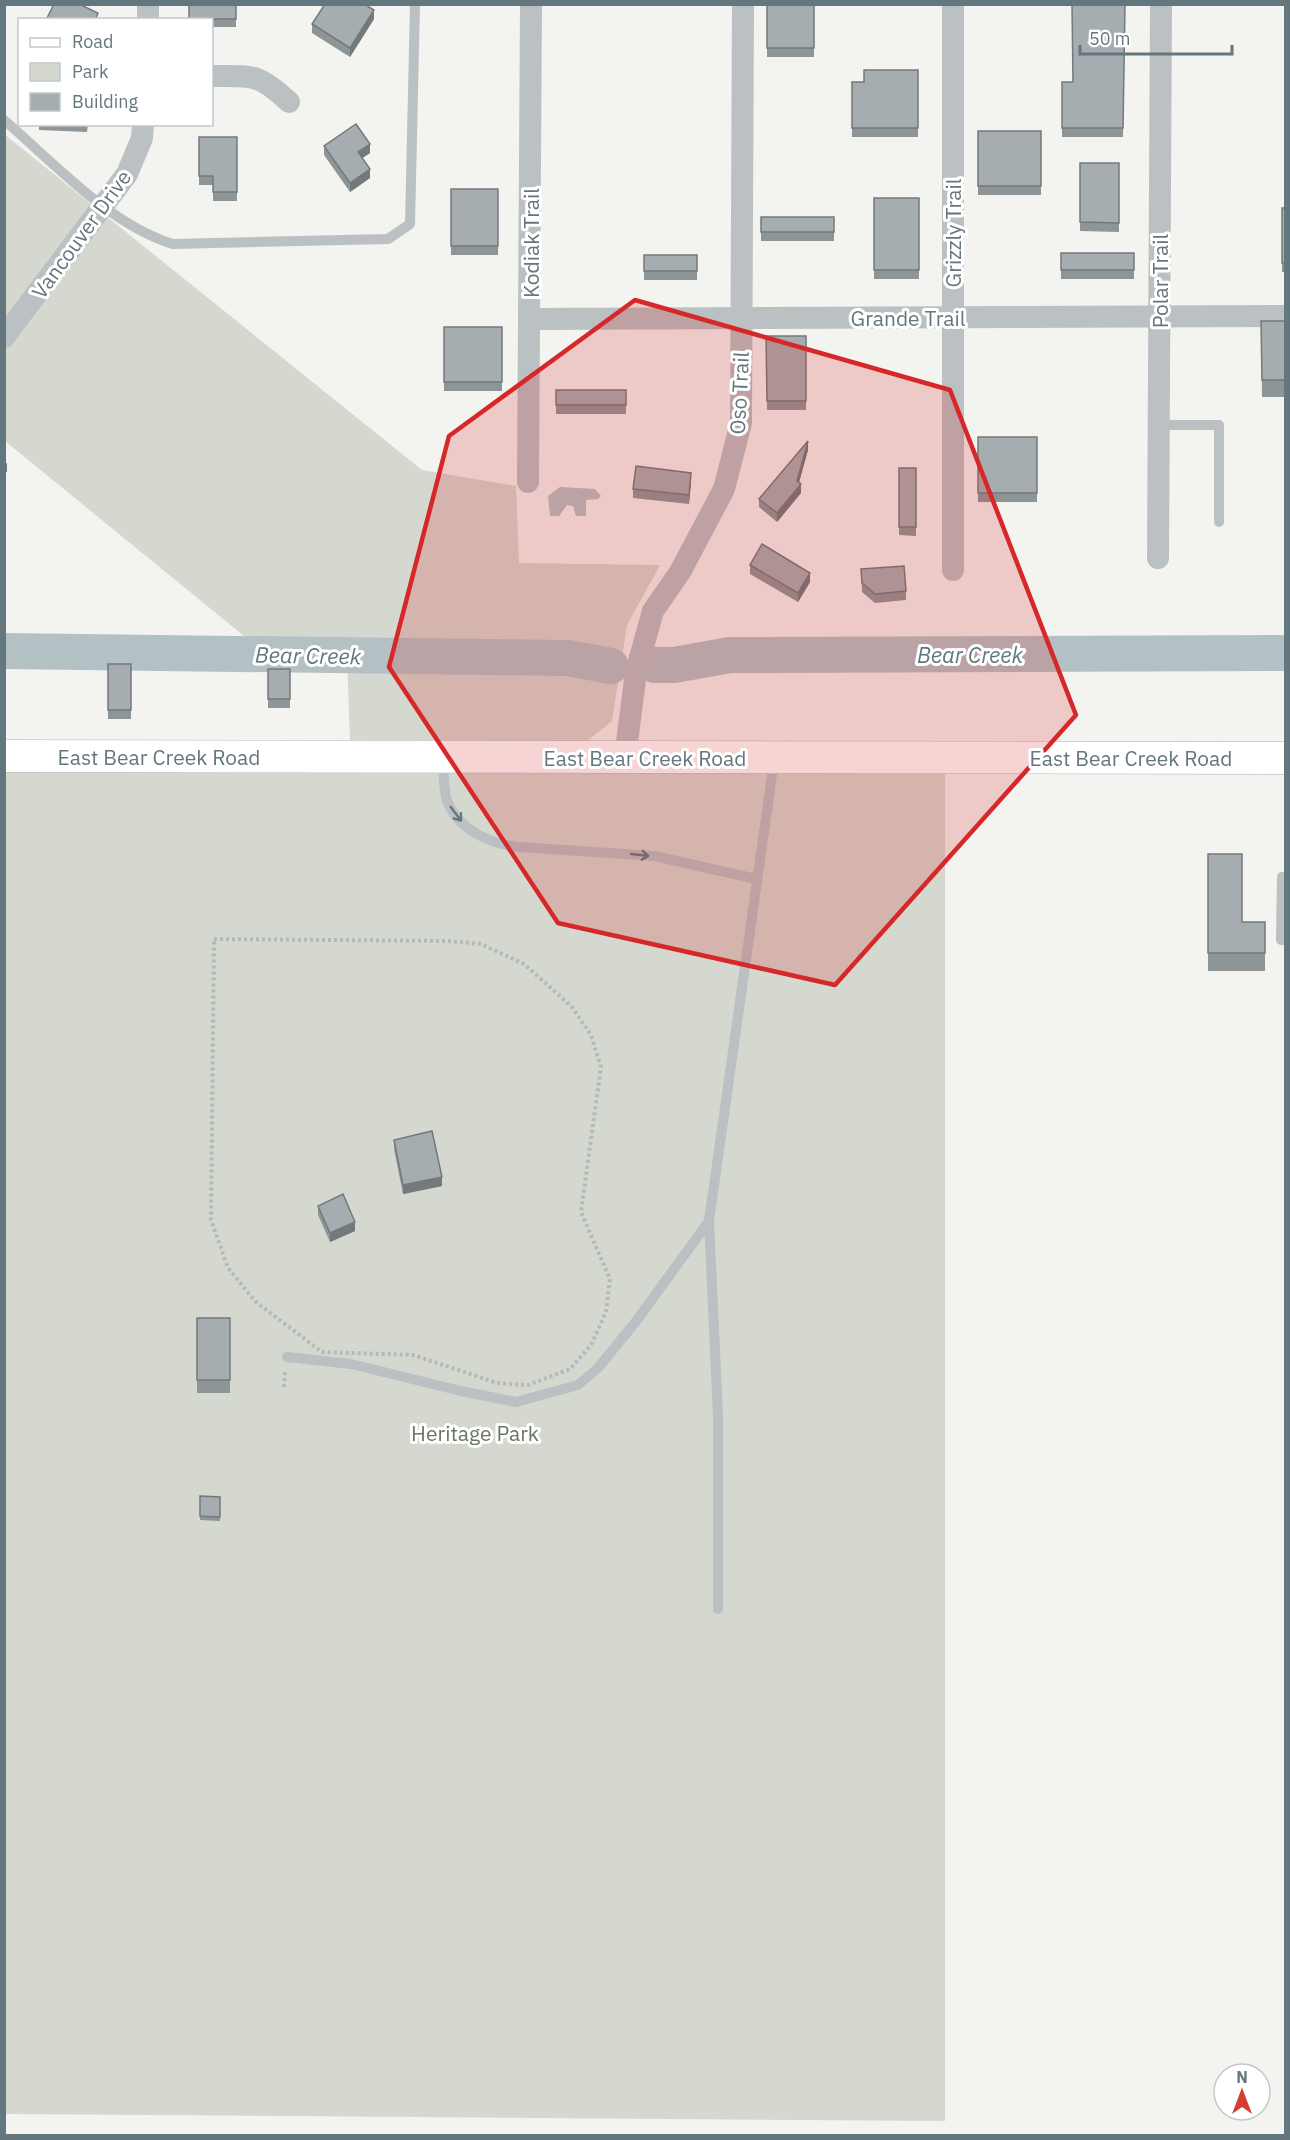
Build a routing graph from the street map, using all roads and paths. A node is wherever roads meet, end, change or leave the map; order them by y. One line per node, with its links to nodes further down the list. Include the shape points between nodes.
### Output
1 (416, 4): 10 (lane, via 410,224 400,233 388,239 173,244 150,237)
2 (531, 4): 14 (street, Kodiak Trail)
3 (743, 4): 15 (street, Oso Trail)
4 (953, 4): 13 (street, Grizzly Trail)
5 (1161, 4): 11 (street, Polar Trail)
6 (213, 76): 7 (street, via 247,76 267,82)
7 (289, 102)
8 (4, 120): 10 (lane)
9 (143, 126): 10 (street, Vancouver Drive, via 127,174)
10 (105, 207): 16 (street, Vancouver Drive)
11 (1161, 315): 12 (street, Grande Trail); 13 (street, Grande Trail); 17 (street, Polar Trail)
12 (1286, 316)
13 (954, 318): 15 (street, Grande Trail); 21 (street, Grizzly Trail)
14 (531, 319): 15 (street, Grande Trail); 18 (street, Kodiak Trail)
15 (742, 319): 23 (street, Oso Trail, via 741,423 724,489 680,572 653,611 636,672)
16 (4, 337)
17 (1159, 425): 19 (lane, via 1219,425); 20 (street, Polar Trail)
18 (528, 482)
19 (1219, 522)
20 (1158, 558)
21 (953, 570)
22 (4, 756): 26 (main road, East Bear Creek Road)
23 (625, 758): 24 (main road, East Bear Creek Road); 26 (main road, East Bear Creek Road)
24 (775, 758): 25 (main road, East Bear Creek Road); 28 (lane)
25 (1286, 758)
26 (443, 759): 28 (lane, one-way to 28, via 447,800 466,826 483,839 519,847 655,856)
27 (1286, 877): 30 (lane, via 1282,877 1281,940)
28 (756, 879): 31 (lane)
29 (214, 939): 29 (path, via 212,1220 228,1268 256,1302 322,1352 413,1355 497,1383 528,1385 570,1369 591,1345 606,1312 610,1279 580,1212 601,1067 591,1035 572,1007 524,964 481,944)
30 (1286, 940)
31 (709, 1221): 32 (lane, via 634,1324 597,1369 578,1385 516,1402 351,1364); 33 (lane, via 718,1416)
32 (287, 1358)
33 (718, 1609)

